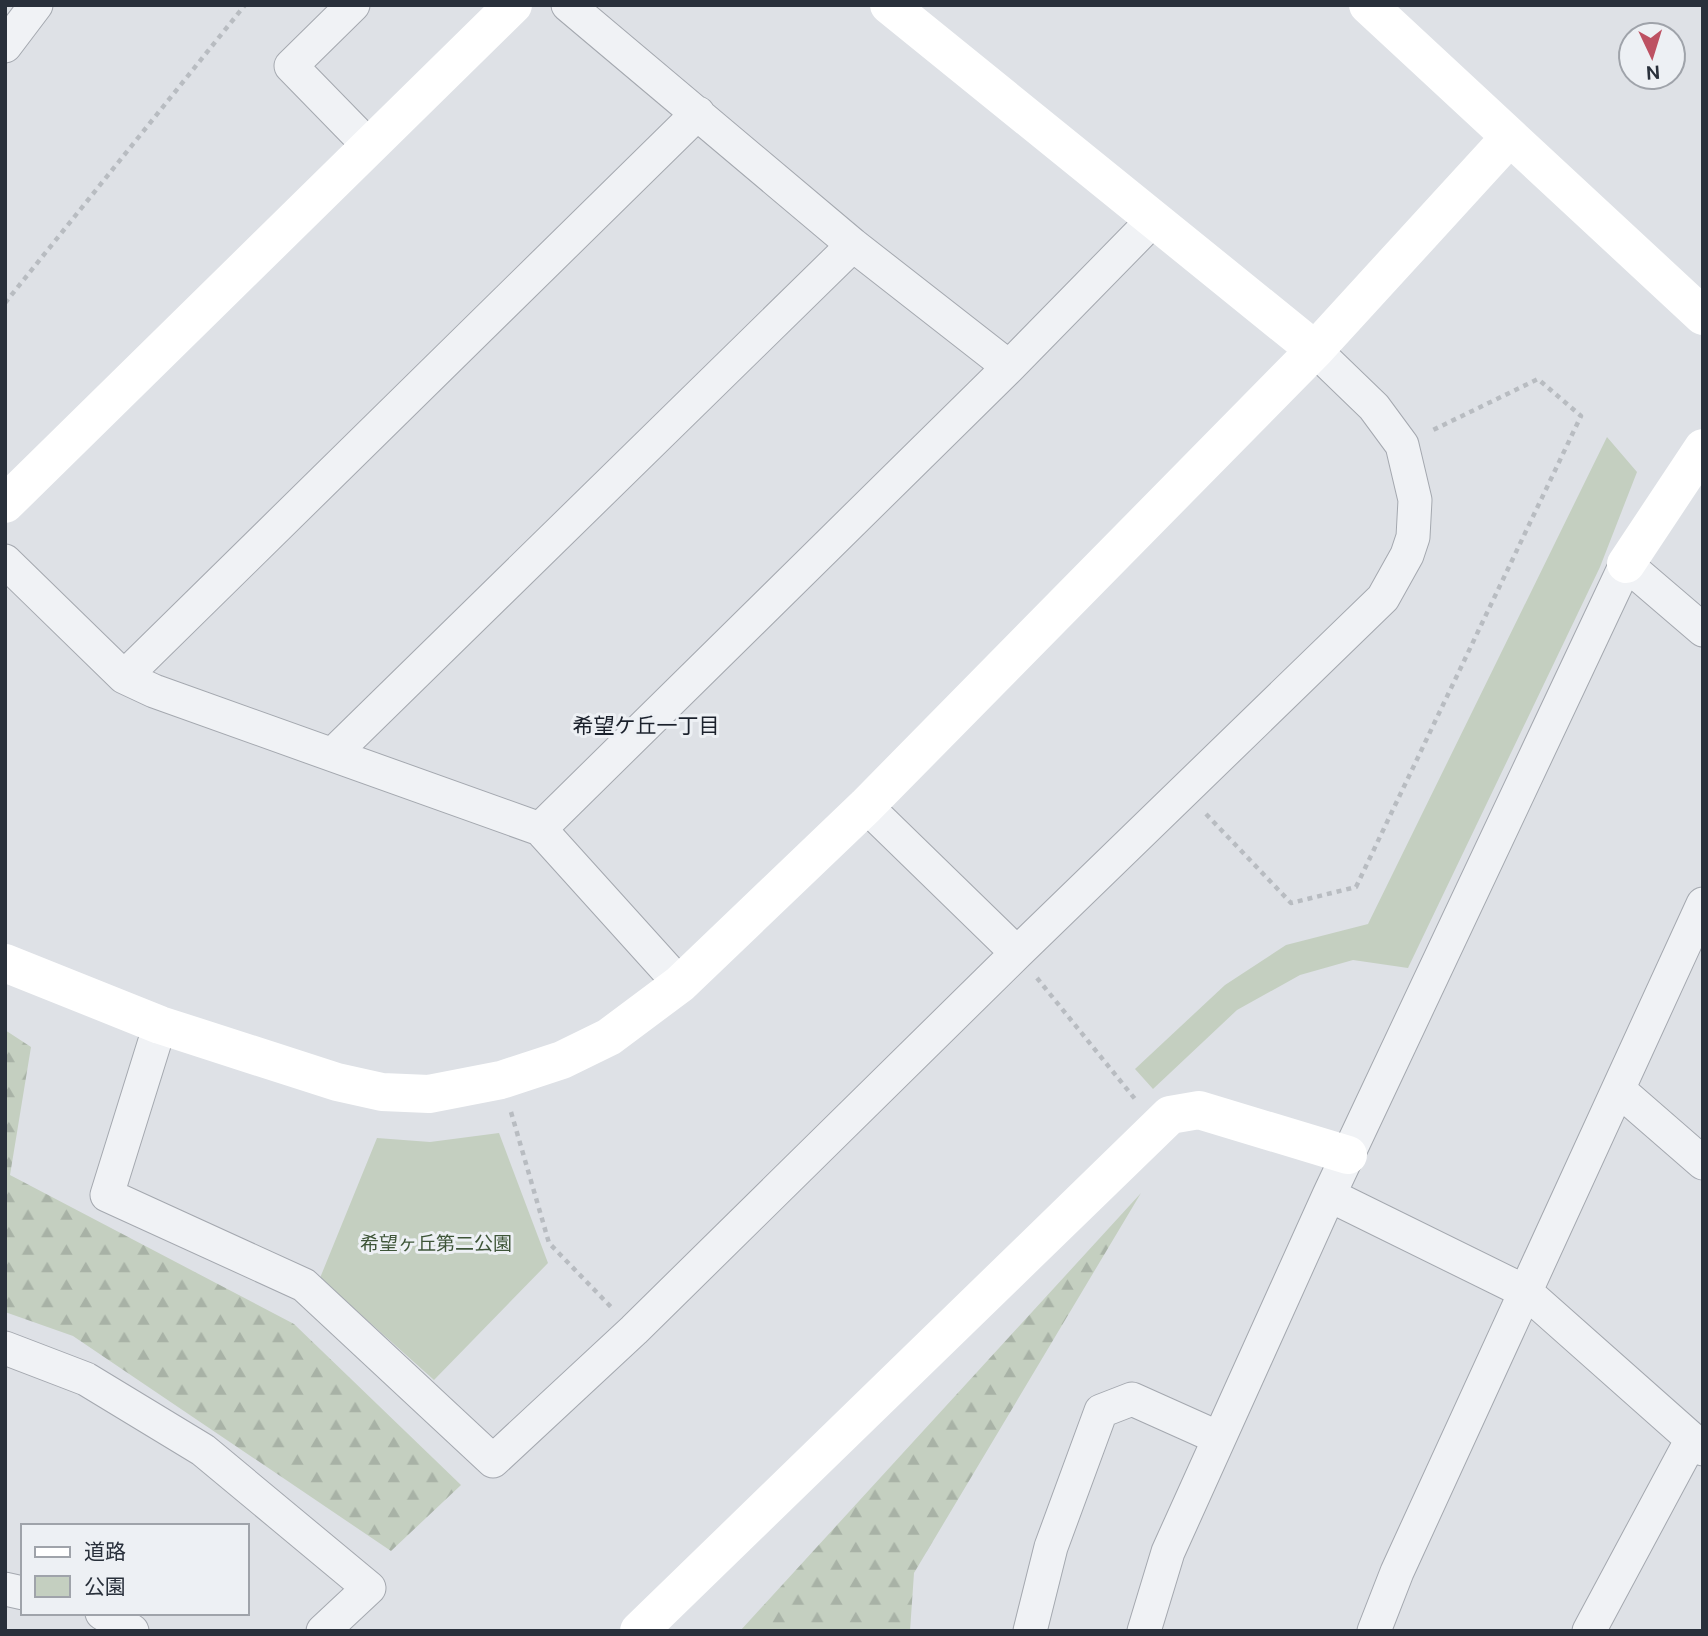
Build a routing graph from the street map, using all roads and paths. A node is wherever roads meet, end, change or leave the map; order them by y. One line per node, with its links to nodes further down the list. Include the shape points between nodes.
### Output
1 (36, 5): 8 (street)
2 (245, 5): 14 (path)
3 (353, 5): 11 (street, via 290,66)
4 (513, 5): 11 (street)
5 (568, 5): 9 (street)
6 (889, 5): 12 (street)
7 (1368, 5): 10 (street)
8 (5, 46)
9 (698, 113): 13 (street); 24 (street)
10 (1510, 137): 15 (street); 16 (street)
11 (369, 146): 20 (street)
12 (1153, 220): 16 (street); 17 (street)
13 (853, 245): 17 (street); 25 (street)
14 (5, 303)
15 (1703, 316)
16 (1315, 350): 18 (street, via 1374,407); 27 (street)
17 (1009, 367): 28 (street)
18 (1402, 444): 26 (street, via 1415,500 1413,537 1388,590 1374,610); 26 (path, via 1538,379 1580,416 1356,887 1291,903)
19 (1703, 448): 22 (street)
20 (5, 504)
21 (5, 561): 24 (street)
22 (1626, 564): 23 (street); 37 (street)
23 (1703, 630)
24 (124, 677): 25 (street)
25 (333, 754): 28 (street)
26 (1183, 791): 30 (street)
27 (866, 806): 30 (street); 32 (street)
28 (540, 829): 32 (street)
29 (1703, 904): 35 (street)
30 (1017, 953): 36 (path); 41 (street)
31 (5, 963): 33 (street)
32 (680, 984): 34 (street, via 609,1037 562,1060)
33 (160, 1025): 34 (street, via 382,1092 429,1094); 41 (street, via 107,1195 304,1285 493,1461)
34 (501, 1080): 41 (path, via 549,1243)
35 (1619, 1090): 38 (street); 40 (street)
36 (1158, 1127): 37 (street, via 1170,1115 1199,1110); 48 (street)
37 (1348, 1155): 39 (street)
38 (1703, 1163)
39 (1328, 1195): 40 (street); 43 (street)
40 (1526, 1292): 44 (street); 51 (street)
41 (634, 1330)
42 (5, 1348): 47 (street, via 86,1379 203,1450 369,1588)
43 (1219, 1438): 49 (street, via 1132,1399 1101,1411 1051,1547); 50 (street, via 1168,1552)
44 (1697, 1444): 52 (street)
45 (105, 1615): 46 (street)
46 (132, 1631)
47 (323, 1631)
48 (639, 1631)
49 (1030, 1631)
50 (1144, 1631)
51 (1374, 1631)
52 (1589, 1631)

